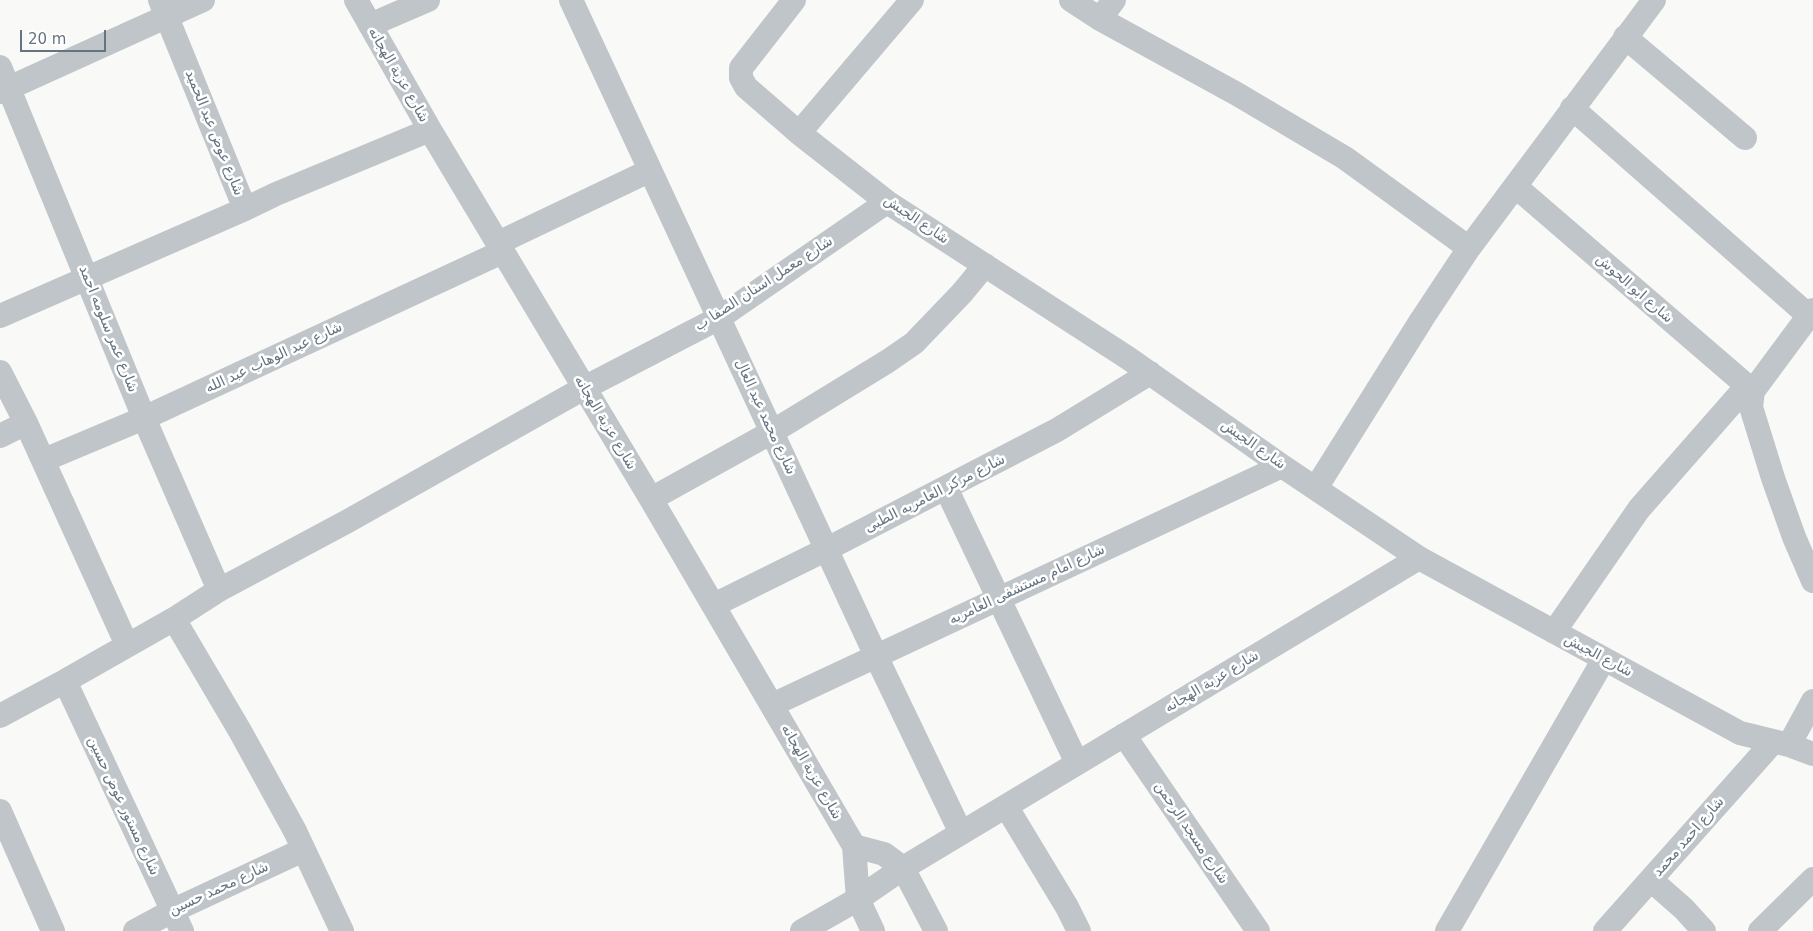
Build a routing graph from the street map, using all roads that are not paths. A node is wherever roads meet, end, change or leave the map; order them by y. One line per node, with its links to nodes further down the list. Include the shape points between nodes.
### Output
1 (203, 0): 10 (street)
2 (356, 0): 12 (street, شارع عزبة الهجانه)
3 (428, 0): 12 (street)
4 (571, 0): 19 (street, شارع محمد عبد العال)
5 (794, 0): 17 (street, شارع الجيش, via 741,68 741,78 746,87)
6 (912, 0): 17 (street)
7 (1071, 0): 11 (street)
8 (1114, 0): 11 (street)
9 (1654, 0): 13 (street)
10 (164, 8): 14 (street); 22 (street, شارع عوض عبد الحميد)
11 (1100, 19): 24 (street, via 1238,94 1346,158)
12 (370, 25): 16 (street, شارع عزبة الهجانه)
13 (1626, 37): 15 (street); 18 (street)
14 (3, 82): 26 (street, شارع عمر سلومه احمد)
15 (1572, 108): 20 (street); 27 (street)
16 (430, 130): 22 (street); 23 (street, شارع عزبة الهجانه)
17 (799, 133): 21 (street, شارع الجيش)
18 (1746, 138)
19 (649, 171): 23 (street, شارع عبد الوهاب عبد الله); 29 (street, شارع محمد عبد العال)
20 (1514, 186): 24 (street); 33 (street, شارع ابو الحوش)
21 (887, 202): 25 (street, شارع الجيش); 29 (street, شارع معمل اسنان الصفا ب)
22 (245, 209): 26 (street)
23 (500, 247): 32 (street, شارع عزبة الهجانه); 34 (street, شارع عبد الوهاب عبد الله)
24 (1469, 248): 41 (street)
25 (985, 265): 31 (street, شارع الجيش); 36 (street, via 914,343)
26 (88, 279): 28 (street); 34 (street, شارع عمر سلومه احمد)
27 (1811, 313): 33 (street)
28 (0, 316)
29 (719, 318): 32 (street, شارع معمل اسنان الصفا ب); 36 (street, شارع محمد عبد العال)
30 (0, 372): 35 (street)
31 (1150, 373): 39 (street, شارع الجيش); 40 (street, شارع مركز العامريه الطبى, via 1057,430)
32 (584, 388): 42 (street, شارع عزبة الهجانه); 46 (street, شارع معمل اسنان الصفا ب)
33 (1750, 388): 45 (street, via 1751,407 1773,478); 50 (street, via 1640,509)
34 (144, 418): 38 (street, شارع عبد الوهاب عبد الله); 46 (street, شارع عمر سلومه احمد)
35 (26, 423): 37 (street); 38 (street)
36 (772, 432): 42 (street); 43 (street, شارع محمد عبد العال)
37 (0, 436)
38 (44, 460): 51 (street)
39 (1282, 466): 41 (street, شارع الجيش); 47 (street, شارع امام مستشفى العامريه)
40 (946, 488): 43 (street, شارع مركز العامريه الطبى); 47 (street)
41 (1316, 488): 44 (street, شارع الجيش)
42 (651, 499): 48 (street, شارع عزبة الهجانه)
43 (827, 549): 48 (street, شارع مركز العامريه الطبى); 52 (street, شارع محمد عبد العال)
44 (1419, 558): 50 (street, شارع الجيش); 58 (street, شارع عزبة الهجانه)
45 (1813, 581)
46 (219, 590): 49 (street, شارع معمل اسنان الصفا ب)
47 (998, 599): 52 (street, شارع امام مستشفى العامريه); 61 (street)
48 (714, 605): 56 (street, شارع عزبة الهجانه)
49 (174, 619): 51 (street, شارع معمل اسنان الصفا ب); 66 (street, via 240,731)
50 (1554, 632): 53 (street, شارع الجيش)
51 (127, 645): 54 (street, شارع معمل اسنان الصفا ب)
52 (876, 656): 56 (street, شارع امام مستشفى العامريه); 64 (street, شارع محمد عبد العال)
53 (1604, 659): 59 (street, شارع الجيش, via 1740,733); 80 (street)
54 (65, 682): 57 (street, شارع معمل اسنان الصفا ب); 71 (street, شارع مستور عوض حسين)
55 (1813, 701): 59 (street, شارع احمد محمد)
56 (772, 705): 65 (street, شارع عزبة الهجانه)
57 (0, 716)
58 (1124, 735): 61 (street, شارع عزبة الهجانه); 79 (street, شارع مسجد الرحمن)
59 (1781, 744): 60 (street, شارع الجيش); 69 (street, شارع احمد محمد)
60 (1813, 754)
61 (1077, 763): 62 (street, شارع عزبة الهجانه)
62 (1006, 806): 64 (street, شارع عزبة الهجانه); 78 (street)
63 (0, 810): 72 (street)
64 (961, 833): 67 (street, شارع عزبة الهجانه)
65 (854, 846): 67 (street, via 884,854); 70 (street)
66 (304, 850): 71 (street, شارع محمد حسين); 74 (street)
67 (903, 868): 70 (street, شارع عزبة الهجانه); 77 (street)
68 (1813, 879): 83 (street)
69 (1652, 880): 81 (street, شارع احمد محمد); 82 (street)
70 (858, 899): 75 (street, شارع عزبة الهجانه); 76 (street)
71 (177, 921): 73 (street, شارع محمد حسين)
72 (53, 931)
73 (135, 931)
74 (342, 931)
75 (802, 931)
76 (873, 931)
77 (936, 931)
78 (1079, 931)
79 (1258, 931)
80 (1447, 931)
81 (1605, 931)
82 (1704, 931)
83 (1760, 931)

